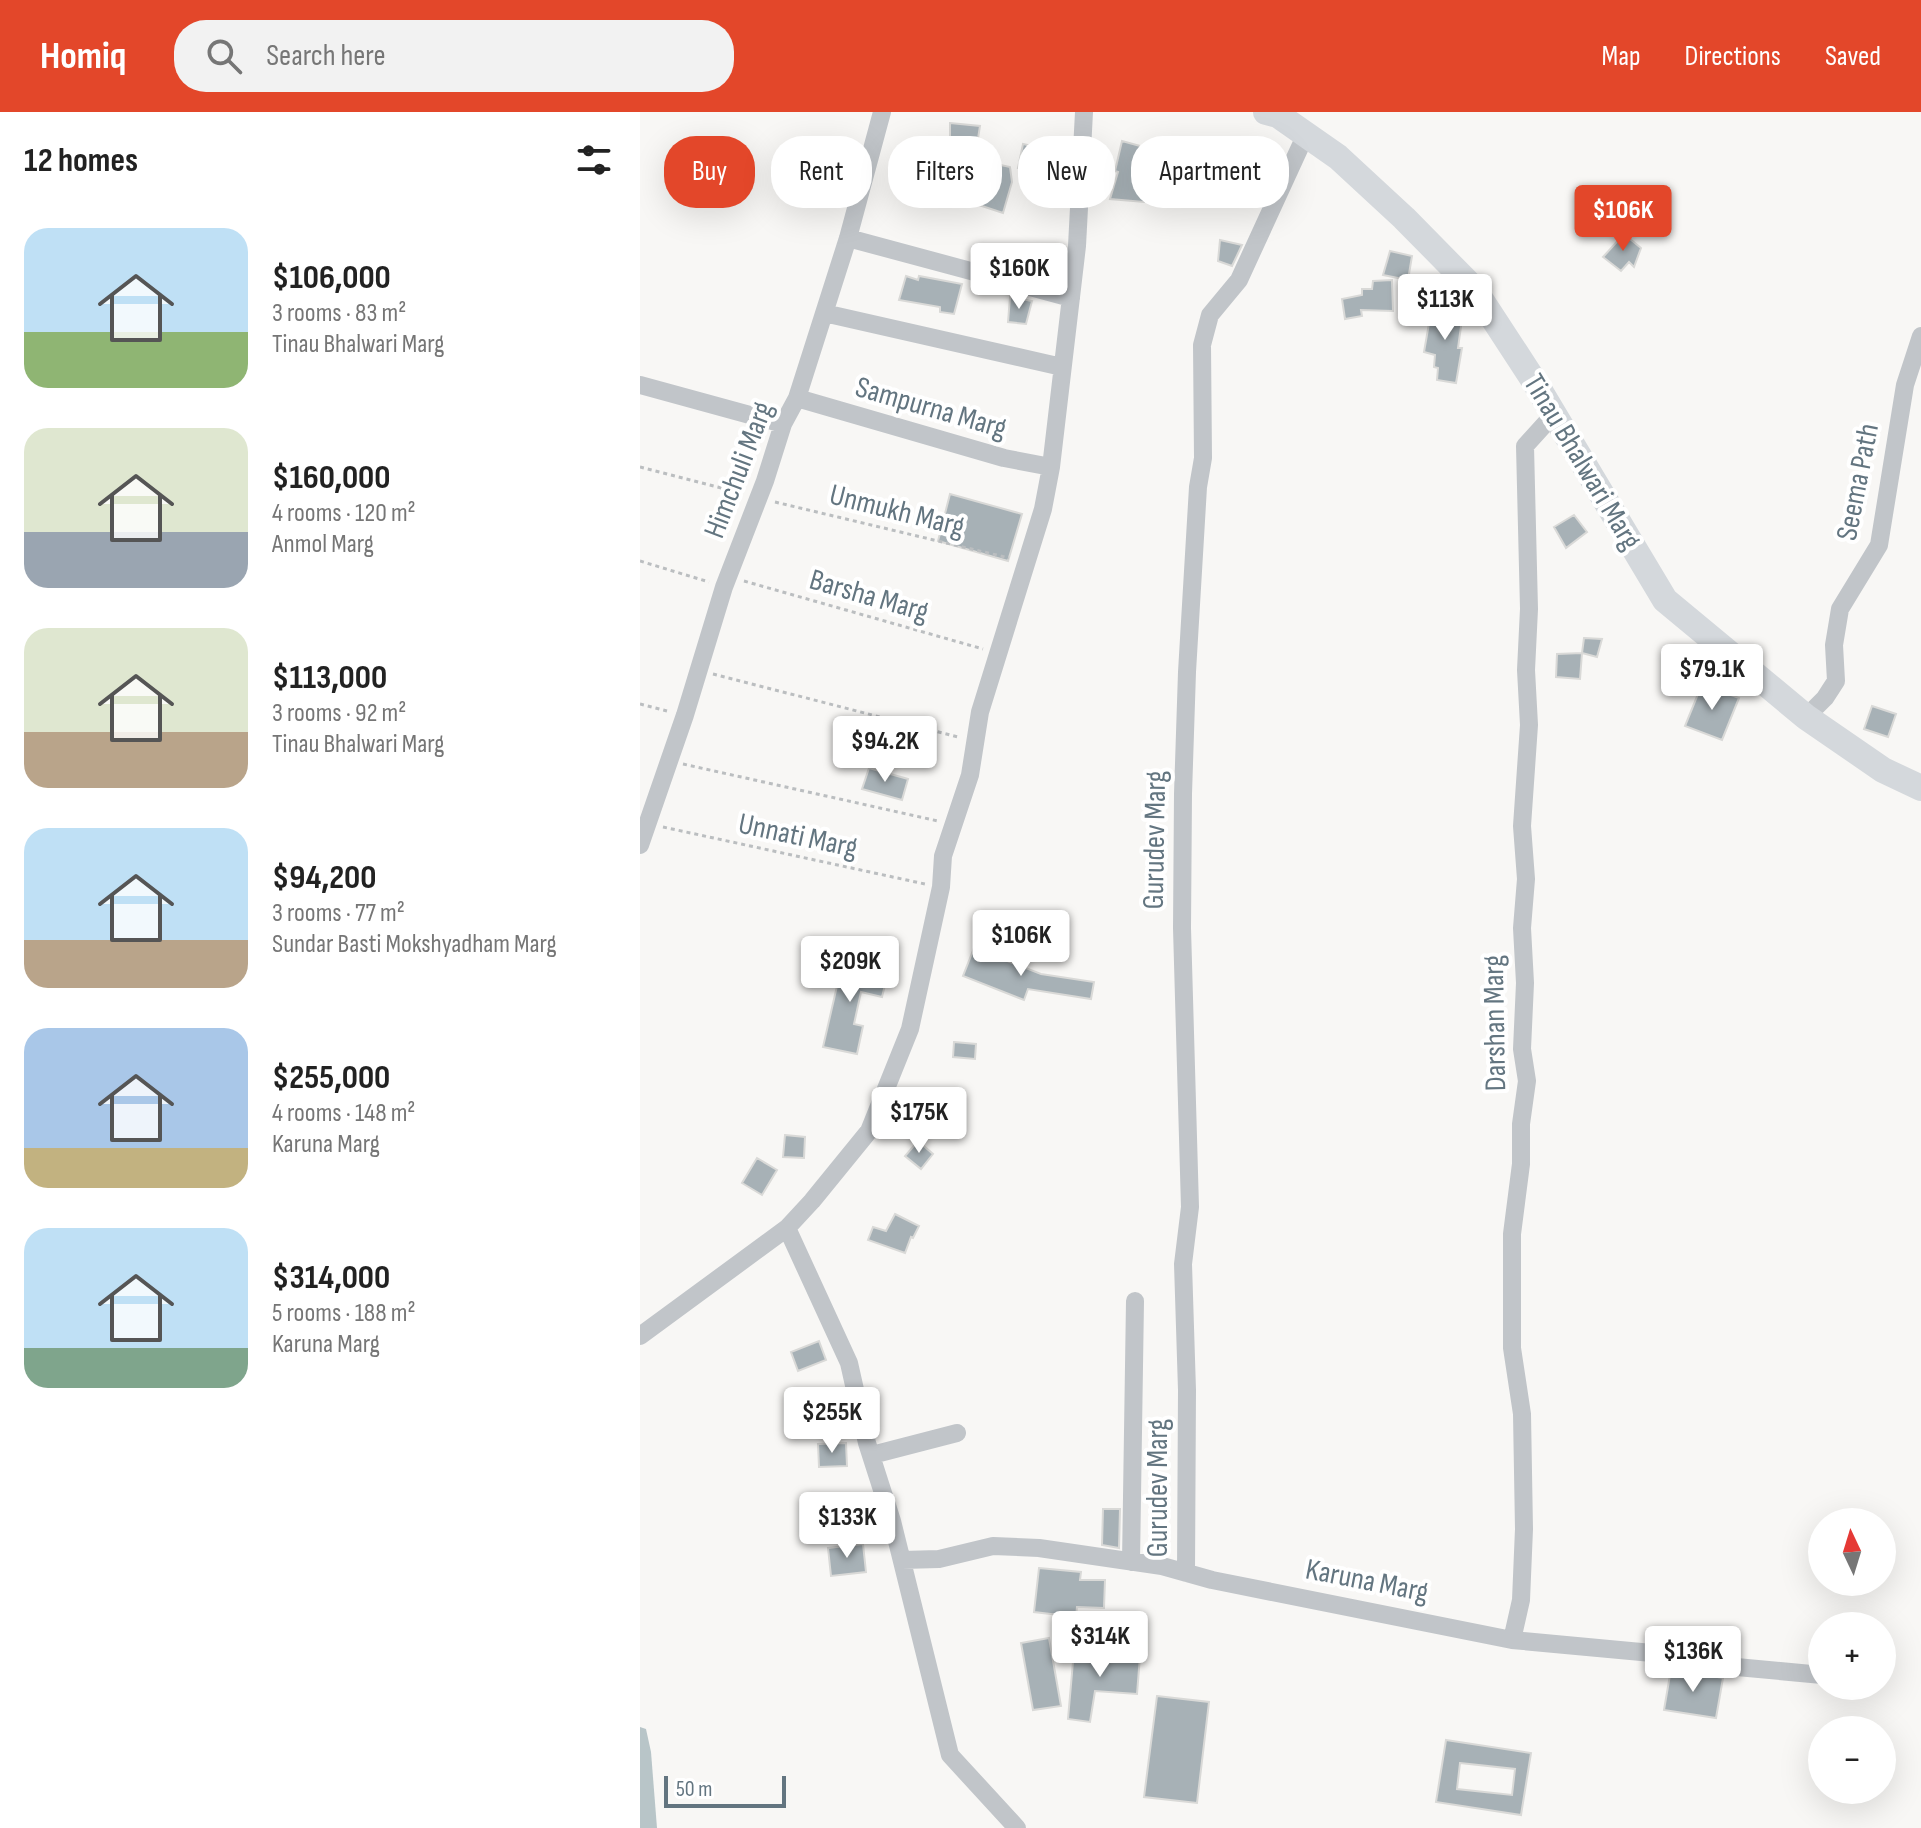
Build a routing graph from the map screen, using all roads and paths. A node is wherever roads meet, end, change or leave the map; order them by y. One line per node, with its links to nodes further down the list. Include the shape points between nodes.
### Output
1 (882, 112): 5 (street, Himchuli Marg)
2 (1084, 112): 6 (street)
3 (1266, 112): 4 (street, Tinau Bhalwari Marg)
4 (1306, 134): 12 (street, Tinau Bhalwari Marg, via 1338,157 1474,289); 39 (street, Gurudev Marg, via 1239,280 1210,315 1202,345 1203,458 1183,794 1190,1207 1183,1264)
5 (848, 238): 6 (street); 7 (street, Himchuli Marg)
6 (1071, 298): 9 (street)
7 (824, 313): 9 (street); 11 (street, Himchuli Marg)
8 (1921, 336): 24 (street, Seema Path, via 1905,385 1879,545 1840,609 1836,681)
9 (1062, 367): 15 (street)
10 (640, 385): 13 (street)
11 (797, 398): 13 (street, Himchuli Marg); 15 (street, Sampurna Marg)
12 (1554, 414): 24 (street, Tinau Bhalwari Marg, via 1665,600); 40 (street, Darshan Marg, via 1525,446 1524,459 1529,725 1522,826 1522,1049 1527,1081 1512,1234 1512,1348 1522,1414 1524,1529 1521,1600)
13 (783, 424): 16 (street, Himchuli Marg)
14 (640, 467): 16 (path, Unmukh Marg)
15 (1051, 467): 18 (street)
16 (758, 498): 18 (path, Unmukh Marg); 19 (street, Himchuli Marg)
17 (640, 561): 19 (path, Barsha Marg)
18 (1027, 563): 20 (street)
19 (726, 582): 20 (path, Barsha Marg); 21 (street, Himchuli Marg)
20 (999, 654): 25 (street)
21 (698, 670): 23 (street, Himchuli Marg); 25 (path)
22 (640, 704): 23 (path)
23 (685, 715): 26 (street, Himchuli Marg)
24 (1806, 717): 27 (street, Tinau Bhalwari Marg, via 1883,770)
25 (975, 741): 29 (street)
26 (668, 761): 28 (street, Himchuli Marg); 29 (path)
27 (1921, 788)
28 (647, 823): 30 (street, Himchuli Marg); 31 (path, Unnati Marg)
29 (953, 825): 31 (street)
30 (640, 845)
31 (941, 887): 32 (street, via 910,1029 869,1131)
32 (787, 1228): 34 (street); 36 (street, via 849,1363)
33 (1135, 1301): 38 (street)
34 (640, 1336)
35 (957, 1433): 36 (street)
36 (872, 1455): 37 (street)
37 (902, 1560): 38 (street, Karuna Marg, via 939,1559 993,1546); 42 (street, via 950,1755)
38 (1131, 1562): 39 (street, Karuna Marg)
39 (1186, 1573): 40 (street, Karuna Marg)
40 (1512, 1640): 41 (street, Karuna Marg)
41 (1808, 1674)
42 (1017, 1828)

